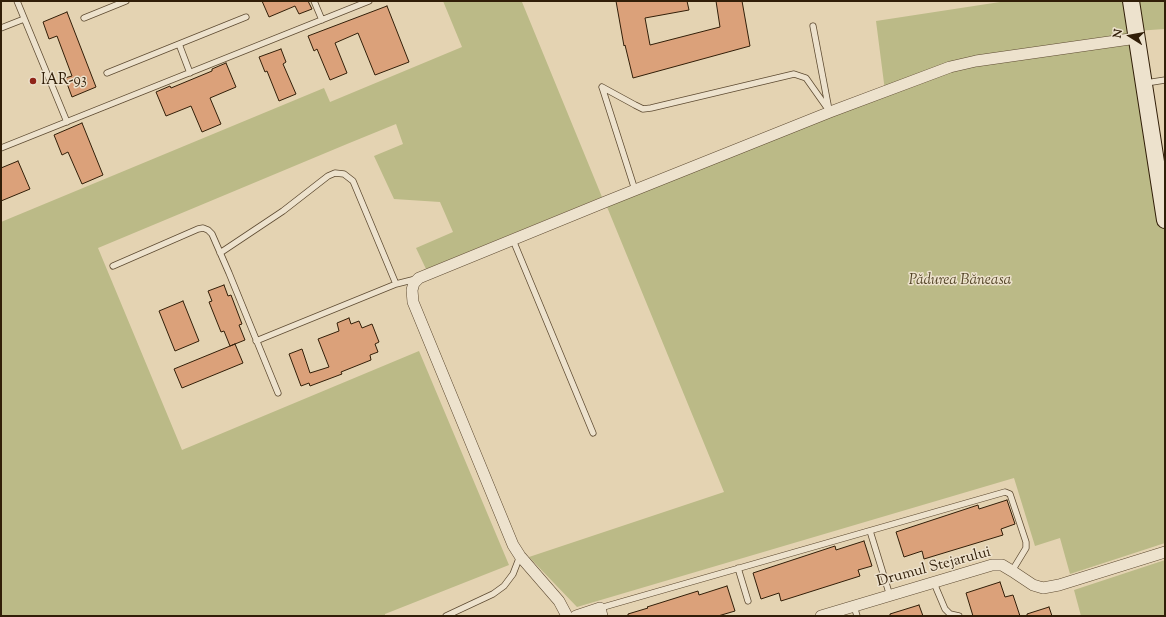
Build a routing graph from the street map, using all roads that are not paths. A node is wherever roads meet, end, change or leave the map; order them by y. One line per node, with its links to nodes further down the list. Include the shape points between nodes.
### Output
1 (17, 1): 8 (lane)
2 (126, 1): 7 (lane)
3 (314, 1): 9 (lane)
4 (369, 1): 9 (lane)
5 (1131, 1): 12 (street)
6 (246, 17): 13 (lane)
7 (84, 18)
8 (24, 19): 11 (lane); 19 (lane)
9 (322, 20): 15 (lane)
10 (813, 26): 18 (lane)
11 (1, 28)
12 (1137, 38): 17 (street); 18 (street, via 963,64)
13 (178, 44): 14 (lane); 15 (lane)
14 (107, 73)
15 (190, 73): 19 (lane)
16 (1165, 80): 17 (lane)
17 (1144, 83): 21 (street)
18 (830, 112): 22 (street); 22 (lane, via 806,78 794,74 652,108 639,107 602,87)
19 (67, 122): 20 (lane)
20 (1, 148)
21 (1162, 179): 23 (street)
22 (635, 190): 24 (street)
23 (1165, 220)
24 (513, 240): 27 (street); 31 (lane)
25 (220, 253): 26 (lane, via 212,234 208,230 198,229); 28 (lane, via 283,211 328,176 335,173 344,174 353,181); 29 (lane)
26 (113, 266)
27 (419, 278): 28 (lane); 34 (street, via 412,290 413,302 513,545)
28 (396, 284): 29 (lane)
29 (256, 341): 30 (lane)
30 (278, 393)
31 (593, 432)
32 (870, 531): 35 (lane); 36 (lane, via 1005,492 1010,494 1026,542 1026,548); 38 (lane)
33 (1165, 552): 36 (street, Drumul Stejarului, via 1043,588 1033,585)
34 (520, 556): 42 (lane, via 513,574 504,586 493,594); 43 (street, via 559,601)
35 (738, 568): 39 (lane); 41 (lane)
36 (1012, 571): 37 (street, Drumul Stejarului, via 992,565)
37 (934, 582): 38 (street, Drumul Stejarului); 46 (lane, via 945,609 950,614)
38 (890, 596): 40 (street, Drumul Stejarului)
39 (748, 601)
40 (855, 611): 45 (street, Drumul Stejarului)
41 (601, 612): 44 (street)
42 (446, 616)
43 (567, 616)
44 (576, 616)
45 (821, 616)
46 (959, 616)

